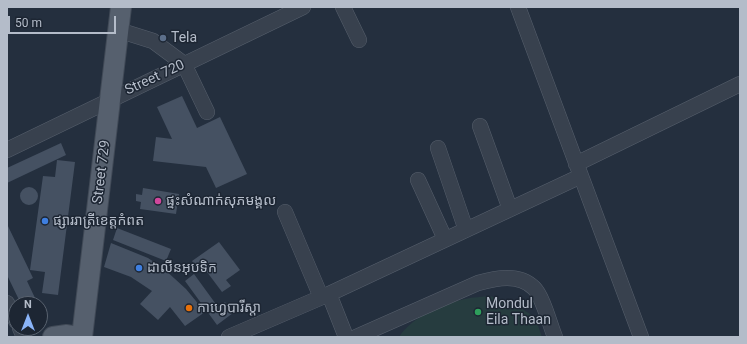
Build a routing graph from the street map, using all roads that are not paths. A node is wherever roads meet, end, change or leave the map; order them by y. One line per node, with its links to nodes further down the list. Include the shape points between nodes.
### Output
1 (121, 7): 5 (main road, Street 729)
2 (303, 7): 7 (street, Street 720)
3 (343, 7): 6 (street)
4 (518, 7): 14 (street)
5 (118, 30): 7 (street, via 154,41); 9 (main road, Street 729)
6 (359, 40)
7 (184, 64): 9 (street, Street 720); 10 (street)
8 (740, 84): 14 (street)
9 (110, 100): 13 (street, Street 720); 23 (main road, Street 729)
10 (206, 112)
11 (480, 126): 16 (street)
12 (438, 148): 18 (street)
13 (7, 150)
14 (579, 170): 16 (street); 28 (street)
15 (418, 180): 19 (street)
16 (510, 209): 18 (street)
17 (285, 212): 20 (street)
18 (466, 230): 19 (street)
19 (445, 239): 20 (street)
20 (325, 295): 24 (street); 25 (street)
21 (53, 337): 22 (main road)
22 (79, 337)
23 (82, 337)
24 (229, 337)
25 (346, 337)
26 (356, 337): 27 (street, via 494,278 508,278 534,288)
27 (555, 337)
28 (641, 337)

